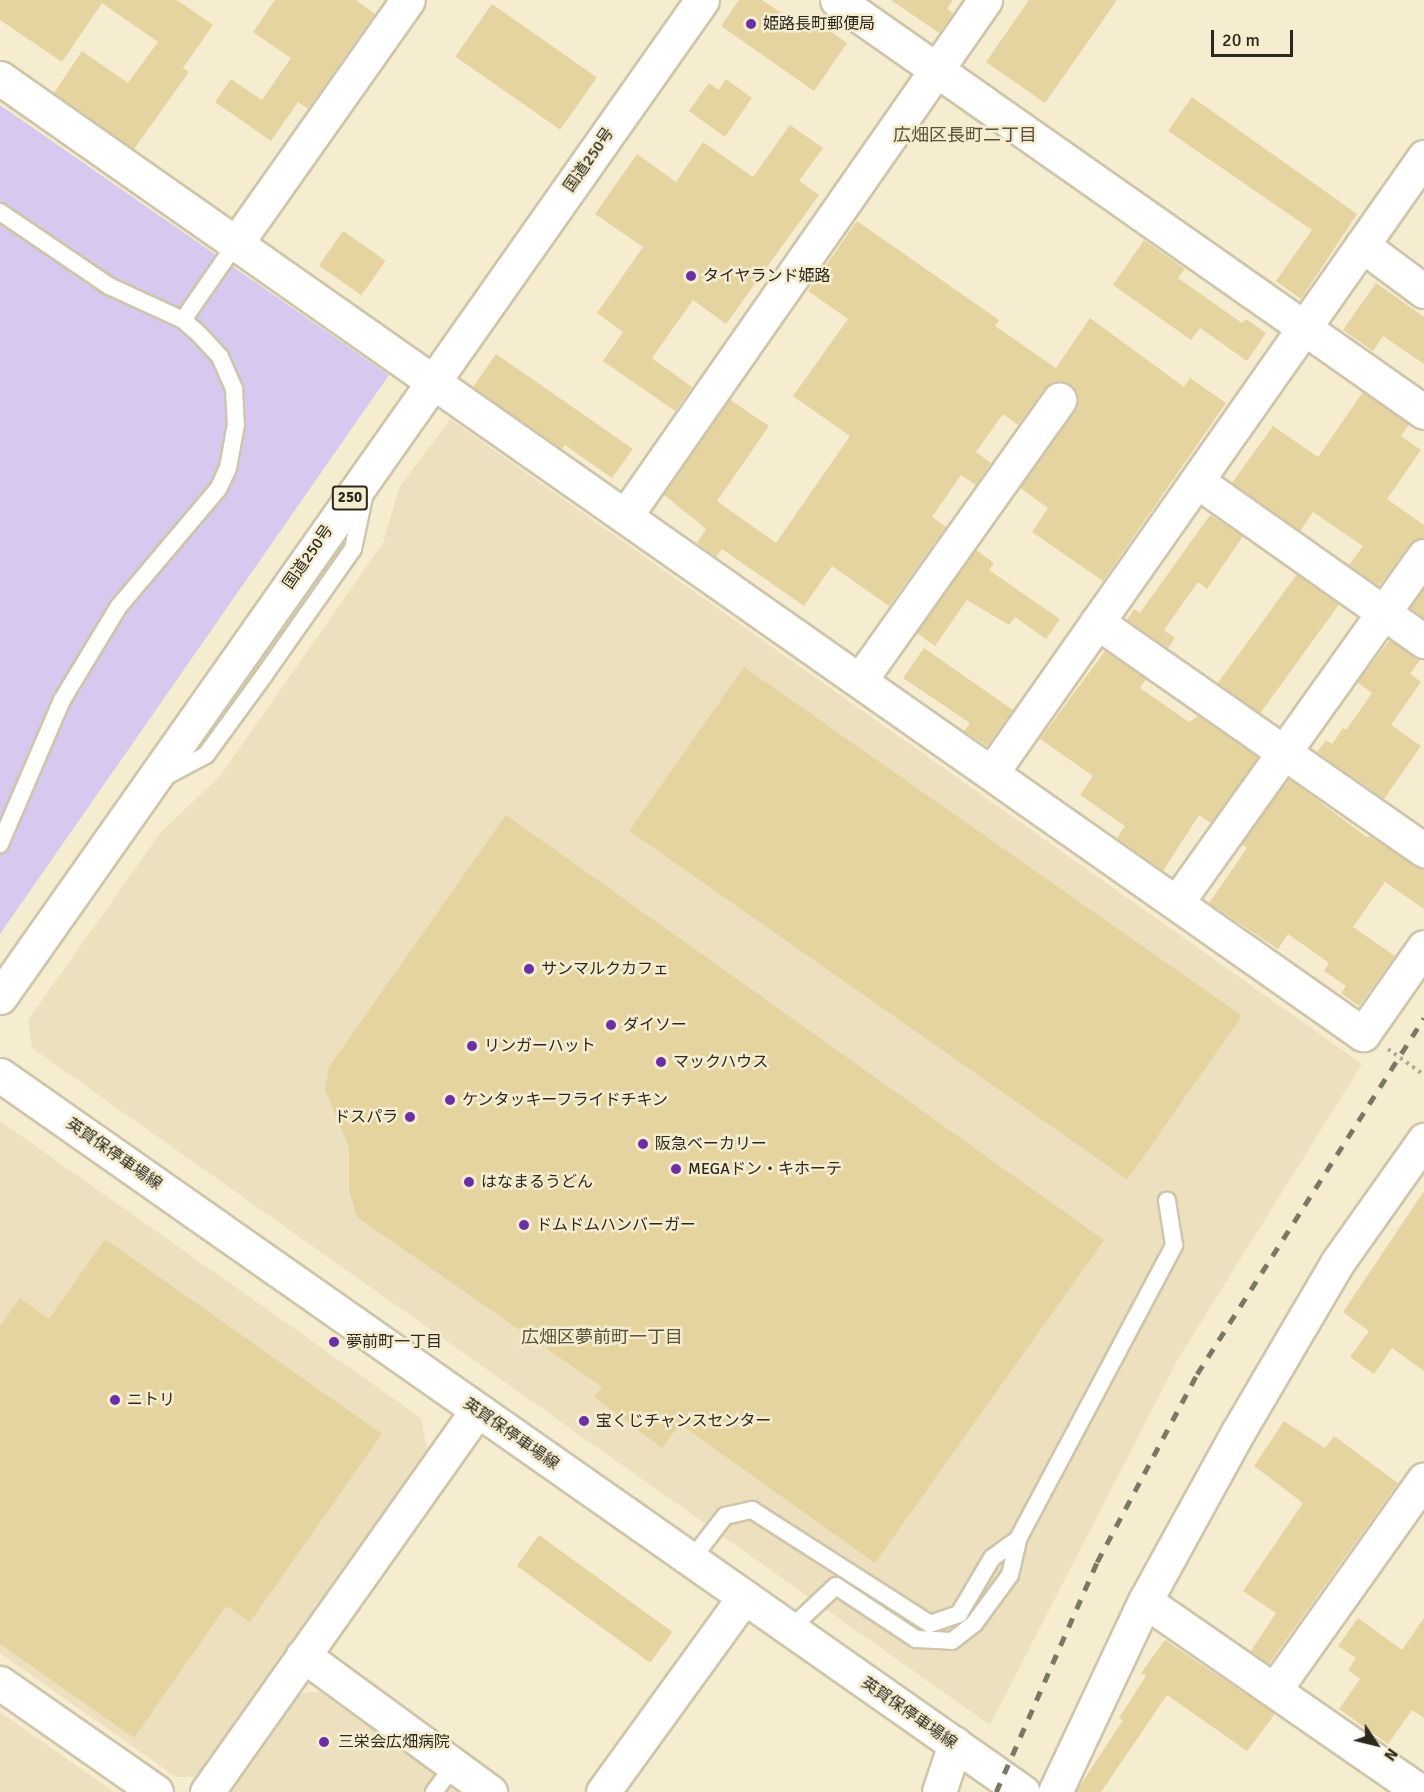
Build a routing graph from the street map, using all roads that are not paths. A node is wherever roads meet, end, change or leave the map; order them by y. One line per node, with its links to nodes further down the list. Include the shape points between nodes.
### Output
1 (408, 0): 9 (main road)
2 (702, 0): 14 (main road, 国道250号 / 250)
3 (837, 0): 5 (main road)
4 (985, 0): 5 (main road)
5 (937, 71): 13 (main road); 18 (main road)
6 (0, 78): 9 (main road)
7 (1424, 157): 10 (main road)
8 (0, 212): 12 (lane, via 109,286)
9 (237, 242): 12 (lane); 14 (main road)
10 (1362, 245): 11 (main road); 13 (main road)
11 (1424, 291)
12 (183, 320): 26 (lane, via 220,357 234,389 236,424 228,468 218,489 119,606 82,666 63,700)
13 (1302, 330): 16 (main road); 17 (main road)
14 (433, 381): 18 (main road); 30 (main road, 国道250号 / 250)
15 (1059, 400): 23 (main road)
16 (1424, 412)
17 (1197, 481): 20 (main road); 21 (main road)
18 (626, 515): 23 (main road)
19 (1424, 556): 20 (main road)
20 (1384, 613): 22 (main road); 24 (main road)
21 (1097, 622): 24 (main road); 25 (main road)
22 (1424, 641)
23 (860, 680): 25 (main road)
24 (1284, 752): 27 (main road); 28 (main road)
25 (992, 772): 28 (main road)
26 (0, 844)
27 (1424, 850)
28 (1177, 902): 29 (main road, via 1363,1034)
29 (1424, 947)
30 (0, 997)
31 (0, 1075): 34 (main road, 英賀保停車場線)
32 (1424, 1140): 39 (main road, via 1332,1273)
33 (1167, 1201): 36 (lane, via 1174,1245)
34 (477, 1410): 37 (main road, 英賀保停車場線); 41 (main road)
35 (1424, 1479): 43 (main road)
36 (1017, 1539): 37 (lane, via 992,1558 959,1614 930,1624 913,1617 752,1510 725,1516); 40 (lane, via 1010,1575 974,1624 952,1641 916,1639 836,1586)
37 (690, 1560): 38 (main road, 英賀保停車場線)
38 (744, 1597): 40 (main road, 英賀保停車場線); 50 (main road)
39 (1145, 1601): 43 (main road); 53 (main road)
40 (790, 1629): 44 (main road, 英賀保停車場線)
41 (303, 1655): 45 (main road); 46 (main road)
42 (0, 1683): 47 (main road)
43 (1275, 1689): 54 (main road)
44 (955, 1744): 51 (main road); 52 (main road, 英賀保停車場線)
45 (454, 1765): 48 (lane); 49 (main road)
46 (208, 1791)
47 (156, 1792)
48 (434, 1792)
49 (490, 1792)
50 (603, 1792)
51 (939, 1792)
52 (1023, 1792)
53 (1055, 1792)
54 (1421, 1792)

